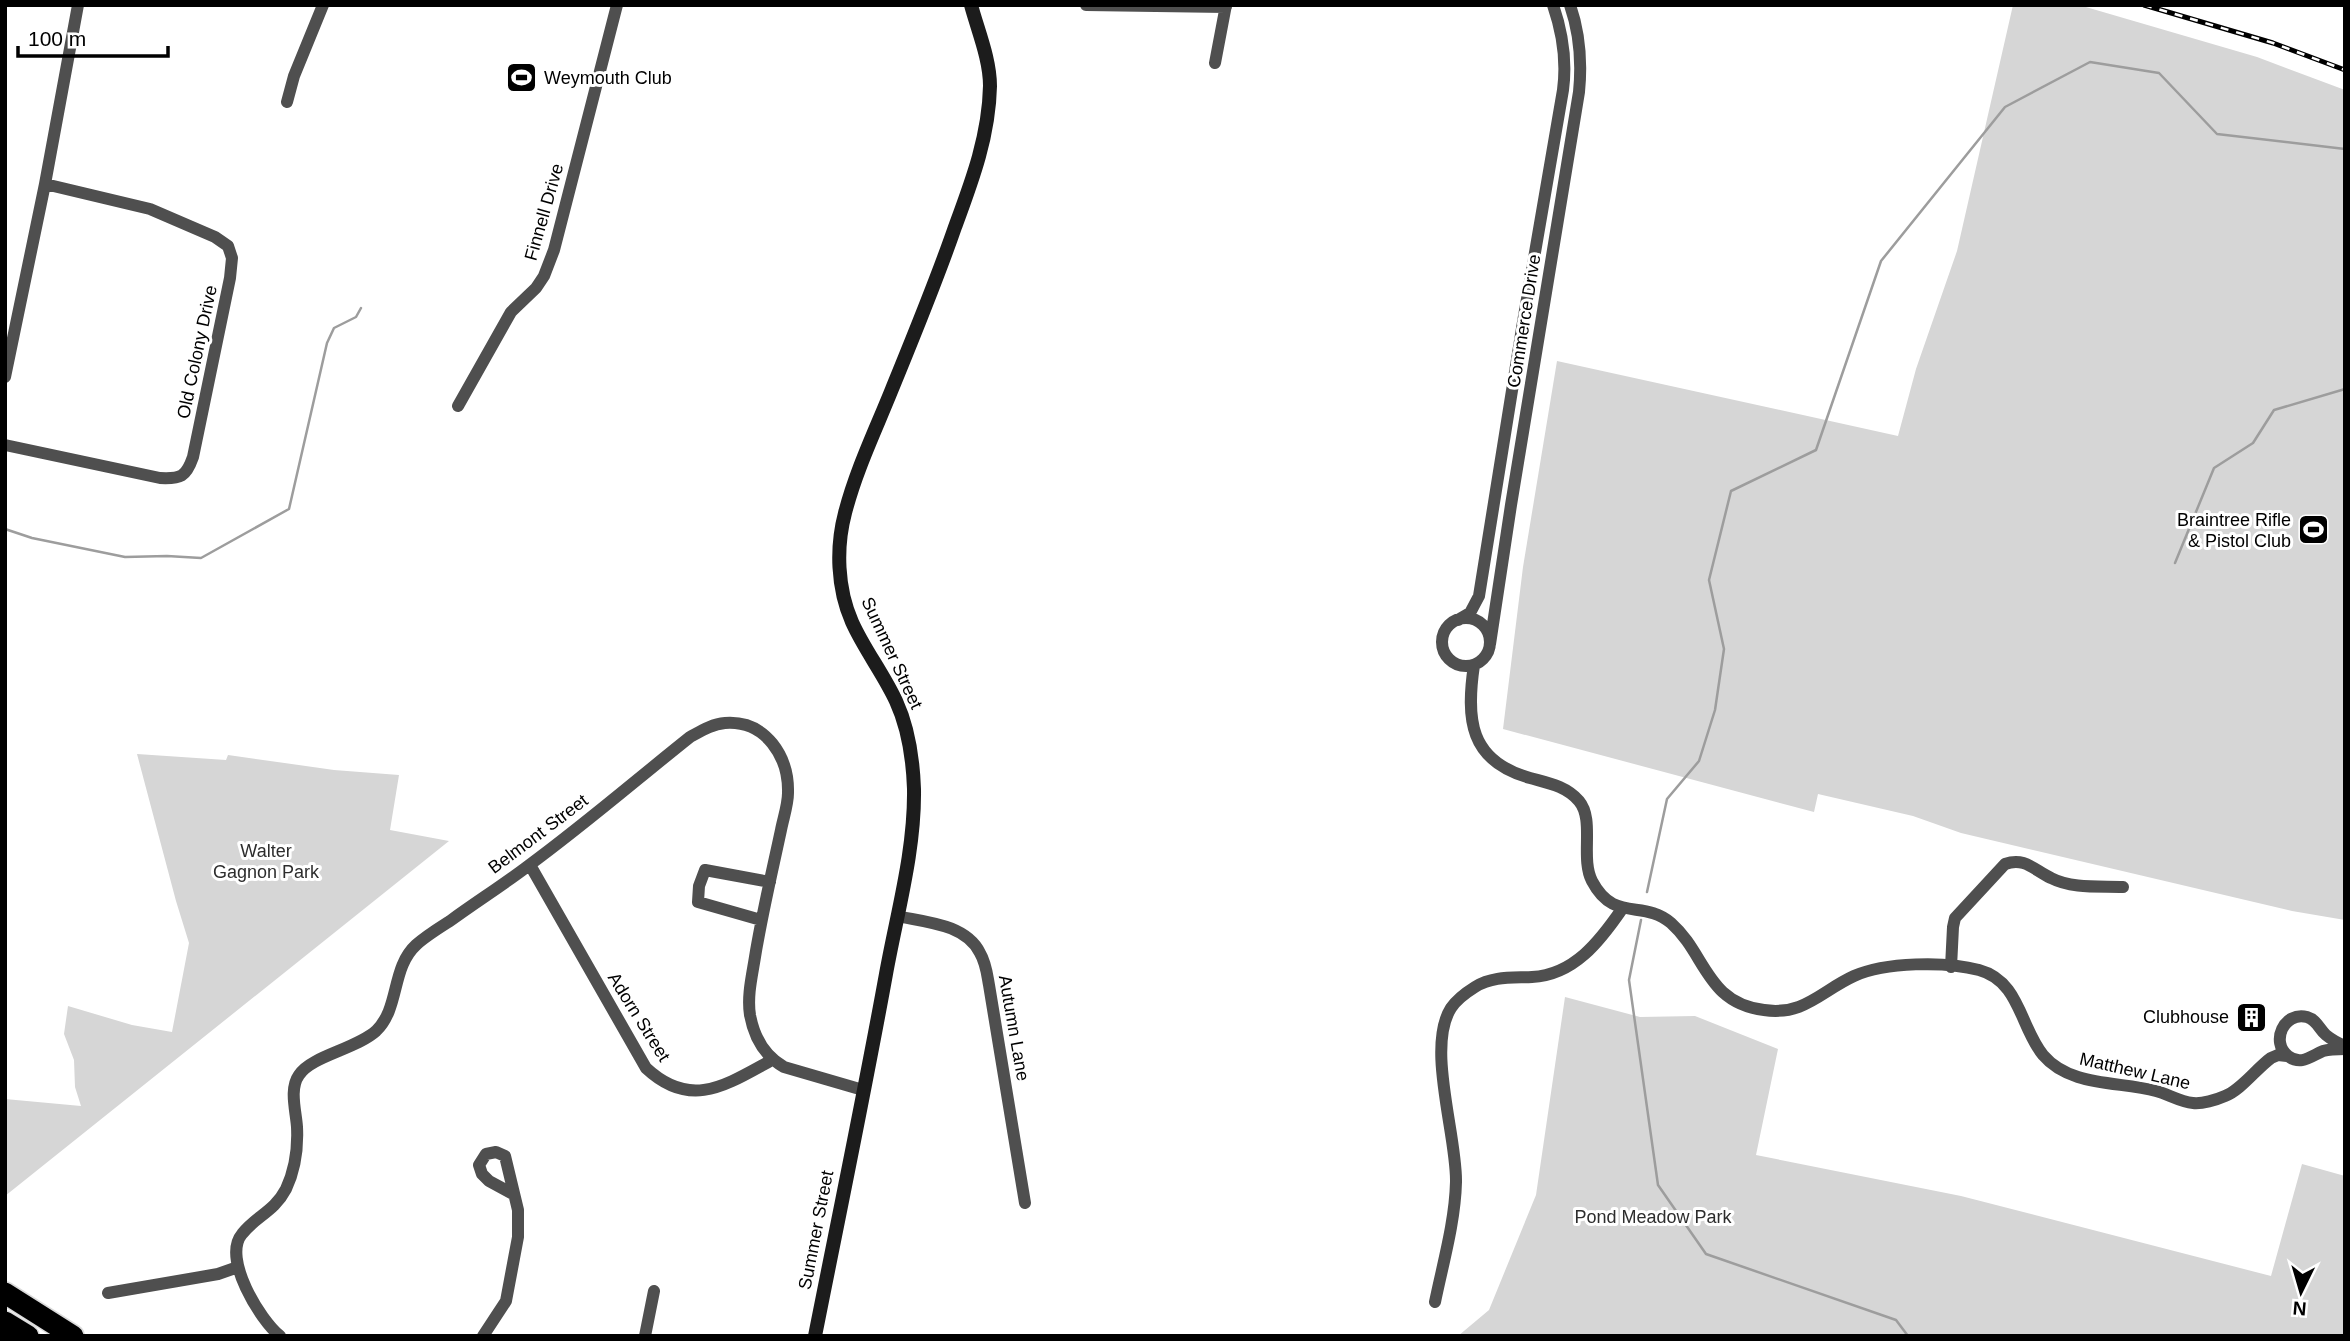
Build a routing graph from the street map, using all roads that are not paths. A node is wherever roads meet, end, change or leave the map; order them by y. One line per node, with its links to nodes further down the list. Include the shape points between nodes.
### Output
1 (78, 5): 11 (street)
2 (324, 5): 10 (street)
3 (617, 5): 13 (street, Finnell Drive, via 544,276 511,313)
4 (971, 5): 22 (street, Summer Street, via 990,82 985,137 924,312 855,485 839,552 851,620 897,703 911,758 914,813)
5 (1086, 5): 8 (street)
6 (1553, 5): 15 (street, Commerce Drive, via 1564,47 1562,99 1479,596 1470,614)
7 (1570, 5): 16 (street, Commerce Drive, via 1581,54 1579,92)
8 (1226, 6): 9 (street)
9 (1215, 63)
10 (287, 102)
11 (45, 184): 12 (street); 14 (street, Old Colony Drive, via 150,209 215,237 228,246 230,278 193,457 183,476 160,478)
12 (5, 377)
13 (458, 406)
14 (5, 445)
15 (1458, 620): 16 (street, via 1480,623); 17 (street, via 1446,631 1443,647 1458,665)
16 (1490, 644): 17 (street, via 1486,657)
17 (1474, 665): 21 (street, via 1471,716 1479,743 1508,769 1560,786 1578,800 1585,812 1590,878 1607,900)
18 (530, 865): 19 (street, Belmont Street, via 690,737 724,723 756,729 780,752 787,772 788,796); 28 (street, Adorn Street, via 646,1068 660,1081 676,1089 698,1091 729,1083); 33 (street, Belmont Street, via 414,946 400,968 386,1017 377,1029 299,1074 294,1088 297,1147 293,1169 278,1202 237,1241)
19 (769, 882): 23 (street, Belmont Street); 23 (street, via 705,870 699,886 698,902)
20 (2123, 887): 24 (street, via 2068,884 2025,863 2005,864 1955,918)
21 (1622, 909): 24 (street, Matthew Lane, via 1647,911 1666,919 1721,990 1759,1010 1799,1008 1875,969); 37 (street, via 1587,952 1570,965 1543,976 1486,982 1452,1007 1442,1056 1456,1182)
22 (897, 916): 30 (street, Summer Street); 32 (street, Autumn Lane, via 955,930 980,951)
23 (761, 919): 28 (street, Belmont Street, via 749,1003 754,1030)
24 (1951, 967): 29 (street, Matthew Lane, via 1978,970 2000,980 2040,1051 2068,1073 2191,1103 2225,1097)
25 (2279, 1036): 26 (street, Matthew Lane, via 2285,1024 2302,1016 2314,1020); 27 (street); 29 (street, Matthew Lane, via 2248,1067)
26 (2345, 1048): 27 (street, Matthew Lane, via 2301,1060)
27 (2287, 1056): 29 (street, Matthew Lane, via 2271,1058)
28 (772, 1060): 30 (street)
29 (2238, 1086)
30 (863, 1090): 44 (street, Summer Street)
31 (513, 1194): 42 (street, via 518,1237 509,1288 506,1301)
32 (1026, 1203)
33 (238, 1267): 36 (street); 41 (street, via 261,1316)
34 (654, 1291): 43 (street)
35 (5, 1293): 40 (highway)
36 (108, 1293)
37 (1435, 1302)
38 (5, 1322): 39 (highway)
39 (28, 1336)
40 (73, 1336)
41 (280, 1336)
42 (483, 1336)
43 (645, 1336)
44 (815, 1336)

